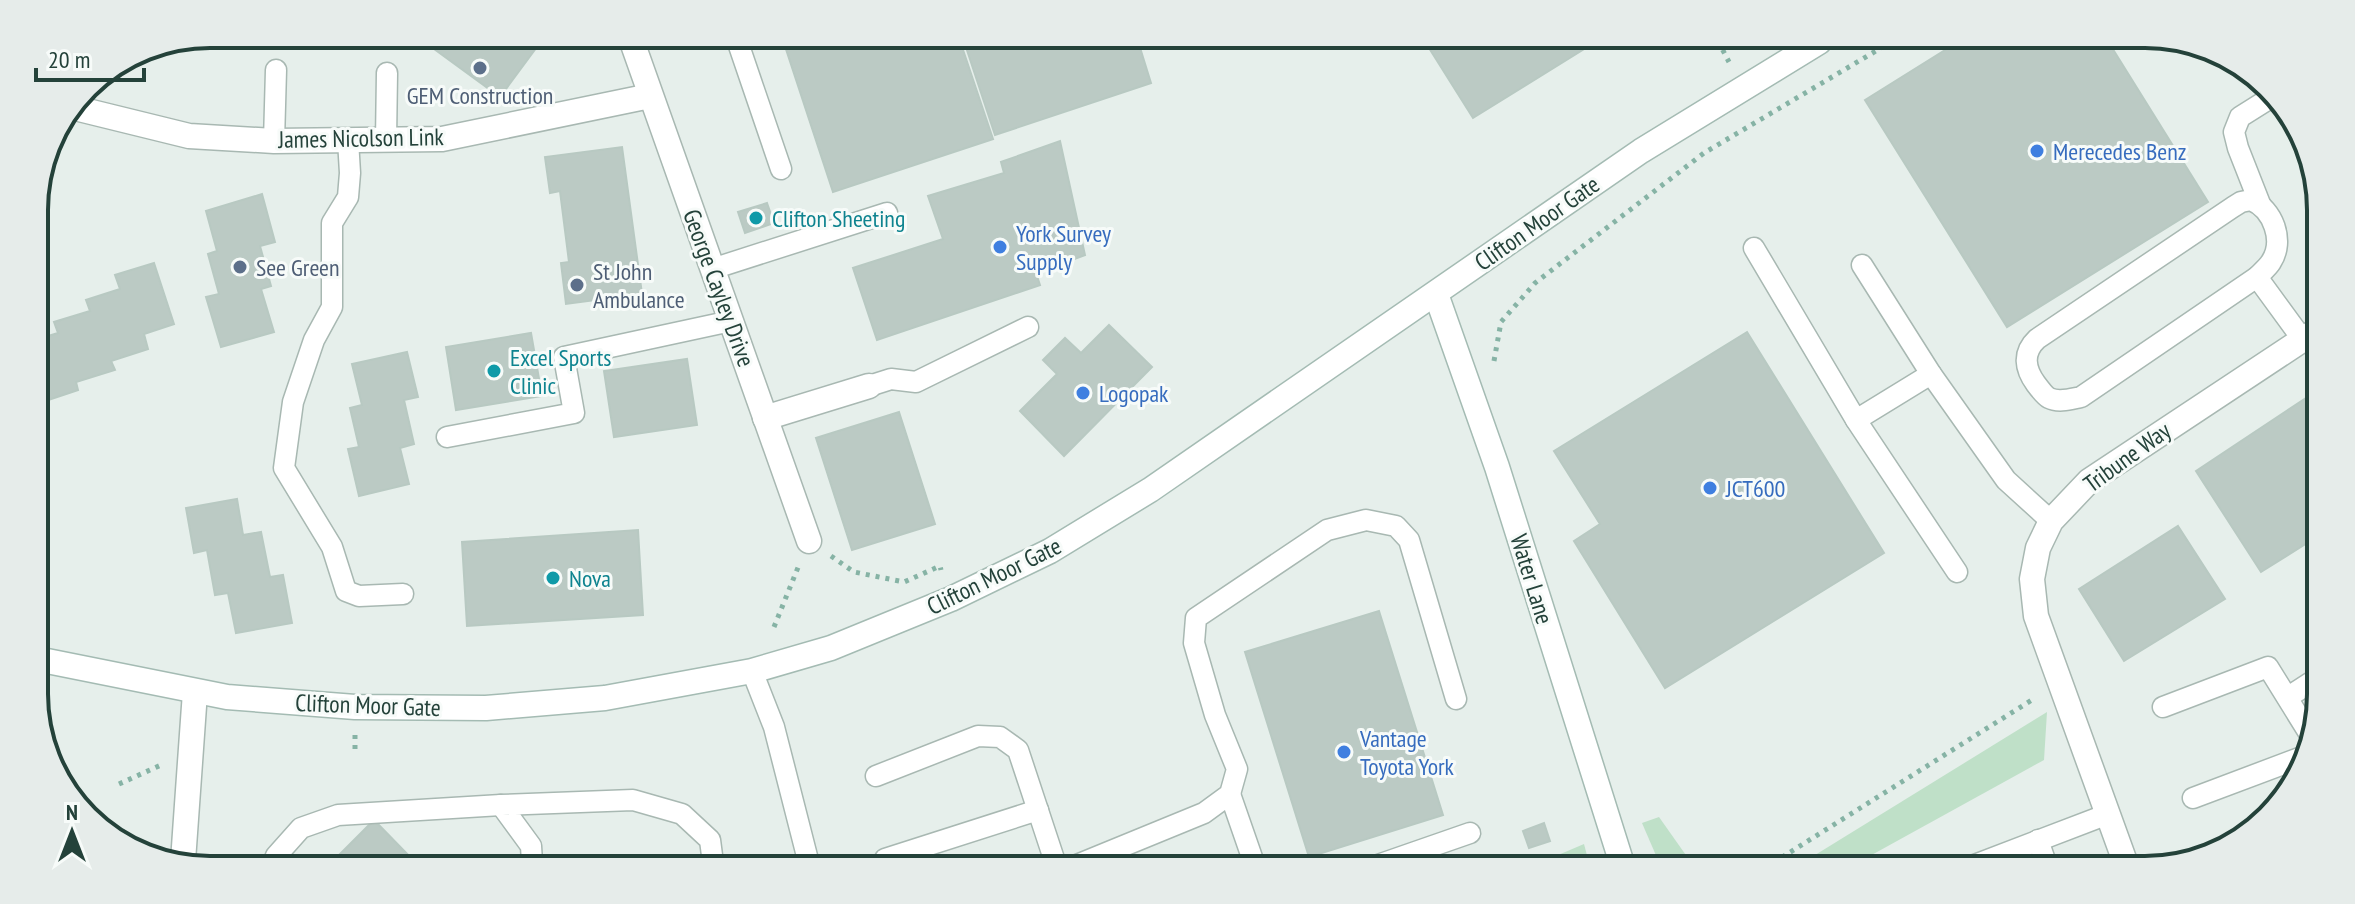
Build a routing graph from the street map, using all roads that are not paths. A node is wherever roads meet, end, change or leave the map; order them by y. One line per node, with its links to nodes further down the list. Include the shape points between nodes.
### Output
1 (634, 48): 6 (street, George Cayley Drive)
2 (740, 48): 12 (lane)
3 (1809, 48): 19 (street, Clifton Moor Gate, via 1641,151)
4 (276, 70): 11 (lane)
5 (387, 73): 10 (lane)
6 (650, 96): 10 (street, James Nicolson Link, via 442,139); 17 (street, George Cayley Drive)
7 (2265, 101): 13 (lane, via 2240,117 2234,132)
8 (82, 110): 11 (street, James Nicolson Link, via 189,136)
9 (348, 140): 10 (street, James Nicolson Link); 11 (street, James Nicolson Link); 32 (lane, via 348,197 332,223 332,307 314,340 293,402 284,468 332,547 346,591 359,596)
10 (386, 140)
11 (274, 141)
12 (781, 169)
13 (2260, 204): 18 (lane, via 2270,214 2276,246 2272,261); 18 (lane, via 2241,202 2037,339 2026,356 2028,373 2049,398 2081,397)
14 (887, 213): 17 (lane)
15 (1754, 248): 27 (lane)
16 (1862, 265): 24 (lane)
17 (712, 269): 20 (street, George Cayley Drive)
18 (2257, 277): 22 (lane)
19 (1436, 294): 34 (street, Clifton Moor Gate, via 1150,490 1050,551 831,648); 60 (street, Water Lane, via 1497,467)
20 (731, 321): 26 (street, George Cayley Drive); 28 (lane, via 564,357 574,413)
21 (1028, 327): 25 (lane, via 916,382 891,379)
22 (2307, 332)
23 (2307, 337): 29 (street, Tribune Way, via 2089,481)
24 (1931, 374): 27 (lane); 29 (lane, via 2006,480)
25 (869, 386): 26 (street)
26 (765, 418): 30 (street, George Cayley Drive)
27 (1856, 420): 31 (lane)
28 (447, 437)
29 (2051, 521): 47 (street, Tribune Way, via 2032,579 2036,616)
30 (809, 541)
31 (1957, 572)
32 (403, 594)
33 (48, 661): 36 (street, Clifton Moor Gate)
34 (752, 671): 36 (street, Clifton Moor Gate, via 605,698 486,708 355,707); 54 (lane, via 774,727)
35 (2307, 685): 37 (lane)
36 (195, 692): 50 (street)
37 (2288, 697): 39 (lane, via 2268,667); 40 (lane)
38 (1456, 699): 43 (lane, via 1409,540 1396,526 1366,520 1327,530 1196,618 1194,643 1237,769)
39 (2163, 707)
40 (2304, 725)
41 (2293, 761): 44 (lane)
42 (876, 776): 46 (lane, via 978,736 1000,737 1018,750)
43 (1230, 794): 57 (lane, via 1204,813); 58 (lane)
44 (2193, 798)
45 (501, 805): 51 (lane, via 338,815 301,828); 52 (lane, via 531,846); 53 (lane, via 633,800 682,814 710,840)
46 (1038, 810): 55 (lane); 56 (lane)
47 (2108, 814): 49 (lane); 63 (street, Tribune Way)
48 (1470, 833): 59 (lane)
49 (2038, 840): 61 (lane); 62 (lane)
50 (184, 854)
51 (276, 856)
52 (532, 856)
53 (712, 856)
54 (807, 856)
55 (894, 856)
56 (1053, 856)
57 (1099, 856)
58 (1252, 856)
59 (1404, 856)
60 (1620, 856)
61 (1997, 856)
62 (2044, 856)
63 (2123, 856)

